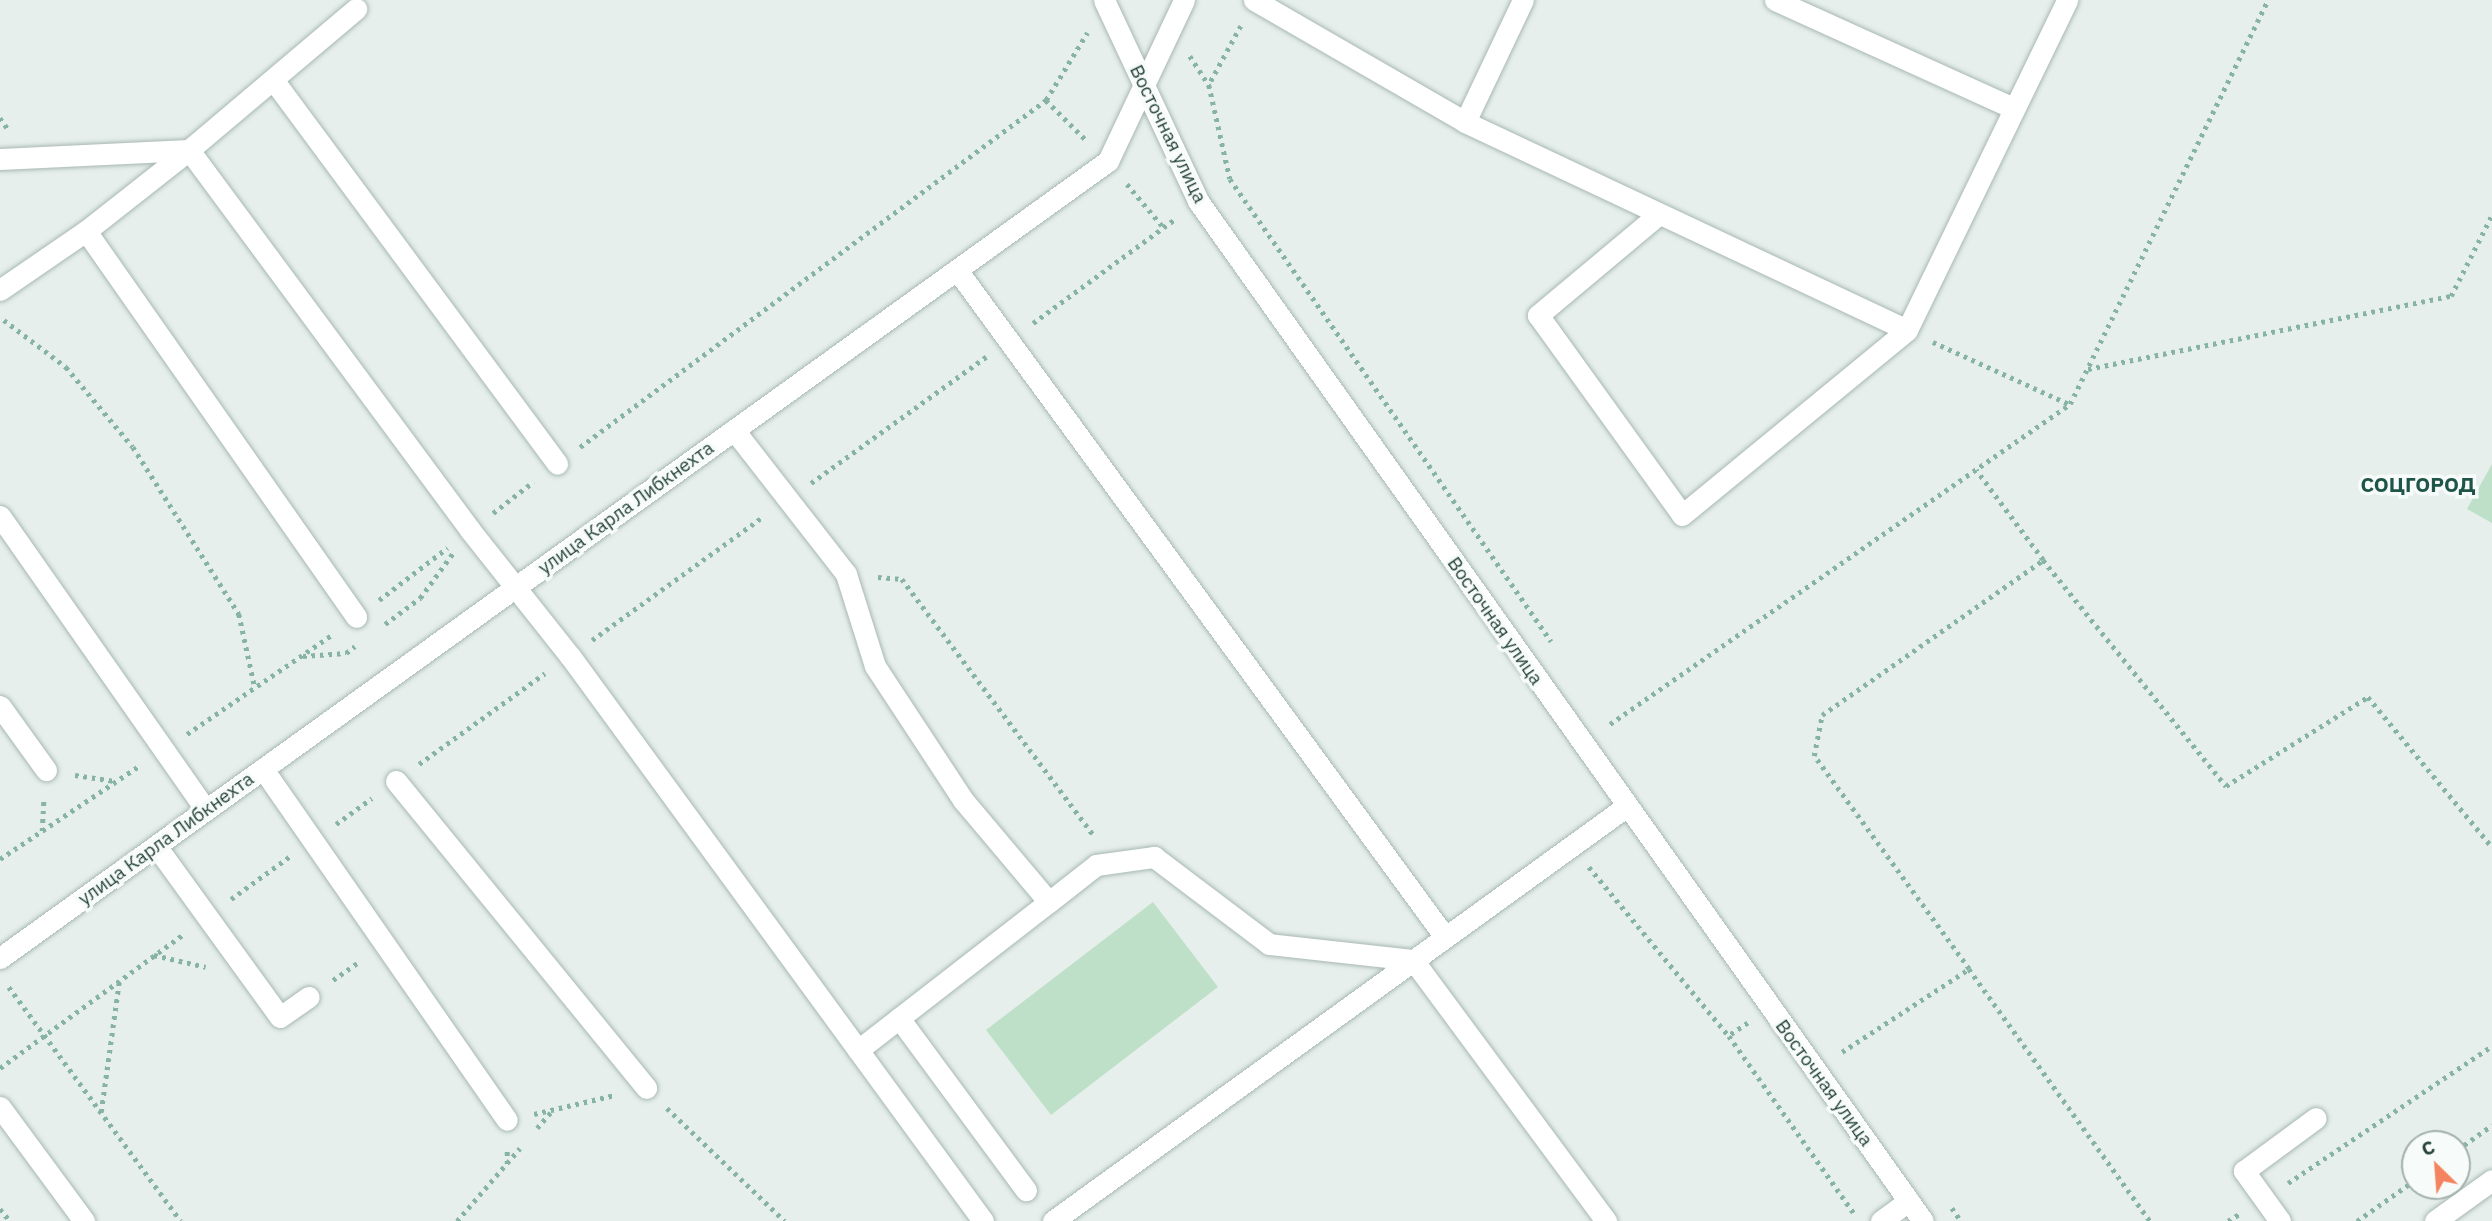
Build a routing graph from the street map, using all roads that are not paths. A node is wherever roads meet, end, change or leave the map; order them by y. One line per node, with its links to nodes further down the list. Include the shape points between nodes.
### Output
1 (1184, 0): 10 (main road, улица Карла Либкнехта)
2 (1254, 0): 7 (main road)
3 (1523, 0): 12 (main road)
4 (1774, 0): 11 (main road)
5 (2067, 0): 11 (main road)
6 (1105, 1): 10 (main road, Восточная улица)
7 (1280, 6): 12 (main road)
8 (356, 9): 9 (main road)
9 (274, 81): 13 (main road); 21 (main road)
10 (1143, 86): 17 (main road, улица Карла Либкнехта, via 1108,161); 29 (main road, Восточная улица, via 1198,201)
11 (2013, 108): 19 (main road)
12 (1465, 122): 15 (main road)
13 (189, 150): 14 (main road); 16 (main road); 23 (main road)
14 (0, 159)
15 (1659, 214): 19 (main road); 19 (main road, via 1538,316 1682,515)
16 (86, 231): 18 (main road); 24 (main road)
17 (957, 270): 20 (main road, улица Карла Либкнехта); 33 (main road)
18 (0, 290)
19 (1907, 330)
20 (734, 430): 23 (main road, улица Карла Либкнехта); 32 (main road, via 846,574 875,666 963,800)
21 (557, 464)
22 (0, 516): 30 (main road)
23 (515, 587): 26 (main road, улица Карла Либкнехта); 38 (main road)
24 (356, 617)
25 (0, 706): 27 (main road)
26 (263, 769): 30 (main road, улица Карла Либкнехта); 42 (main road)
27 (46, 770)
28 (396, 781): 39 (main road)
29 (1627, 806): 33 (main road); 45 (main road, Восточная улица)
30 (206, 810): 31 (main road, улица Карла Либкнехта)
31 (156, 846): 34 (main road, улица Карла Либкнехта); 36 (main road, via 280,1017)
32 (1049, 902): 35 (main road, via 1096,865 1154,857 1269,944); 37 (main road)
33 (1445, 937): 35 (main road)
34 (0, 958)
35 (1413, 960): 48 (main road); 49 (main road)
36 (309, 997)
37 (899, 1018): 38 (main road); 44 (main road)
38 (858, 1050): 47 (main road)
39 (646, 1088)
40 (0, 1107): 46 (main road)
41 (2316, 1118): 52 (main road, via 2244,1171)
42 (507, 1119)
43 (2492, 1180): 53 (main road)
44 (1026, 1190)
45 (1909, 1201): 50 (main road); 51 (main road, Восточная улица)
46 (78, 1219)
47 (983, 1221)
48 (1053, 1221)
49 (1606, 1221)
50 (1881, 1221)
51 (1923, 1221)
52 (2280, 1221)
53 (2435, 1221)

